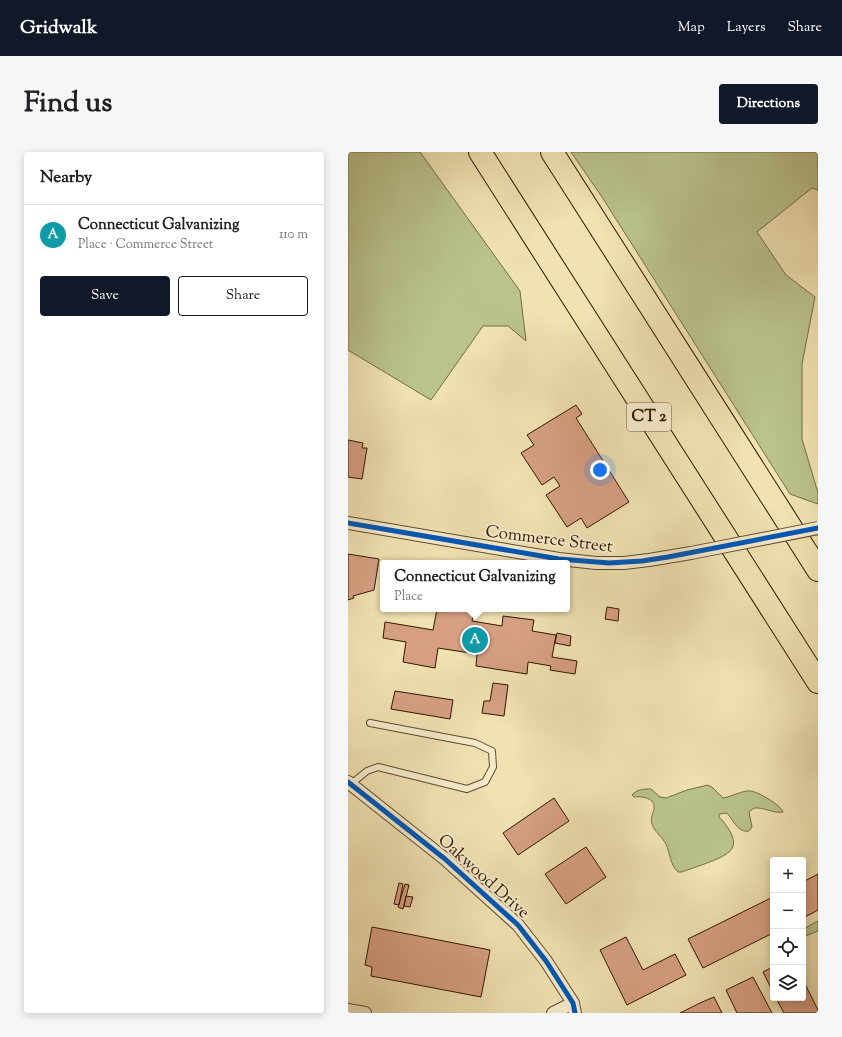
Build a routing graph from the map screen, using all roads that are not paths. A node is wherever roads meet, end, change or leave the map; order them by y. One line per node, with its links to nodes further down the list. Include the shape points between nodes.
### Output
1 (480, 152): 6 (highway, CT 2)
2 (552, 152): 5 (highway)
3 (348, 523): 4 (street, Commerce Street, bridge, via 579,561 624,563 691,553)
4 (818, 528)
5 (818, 570)
6 (818, 682)
7 (370, 723): 8 (lane, via 475,743 492,751 493,767 485,782 468,790 378,768 367,770)
8 (349, 783): 9 (street, Oakwood Drive, via 445,859 518,925 546,961)
9 (574, 1008): 12 (street)
10 (348, 1010): 11 (street)
11 (365, 1013)
12 (553, 1013)

